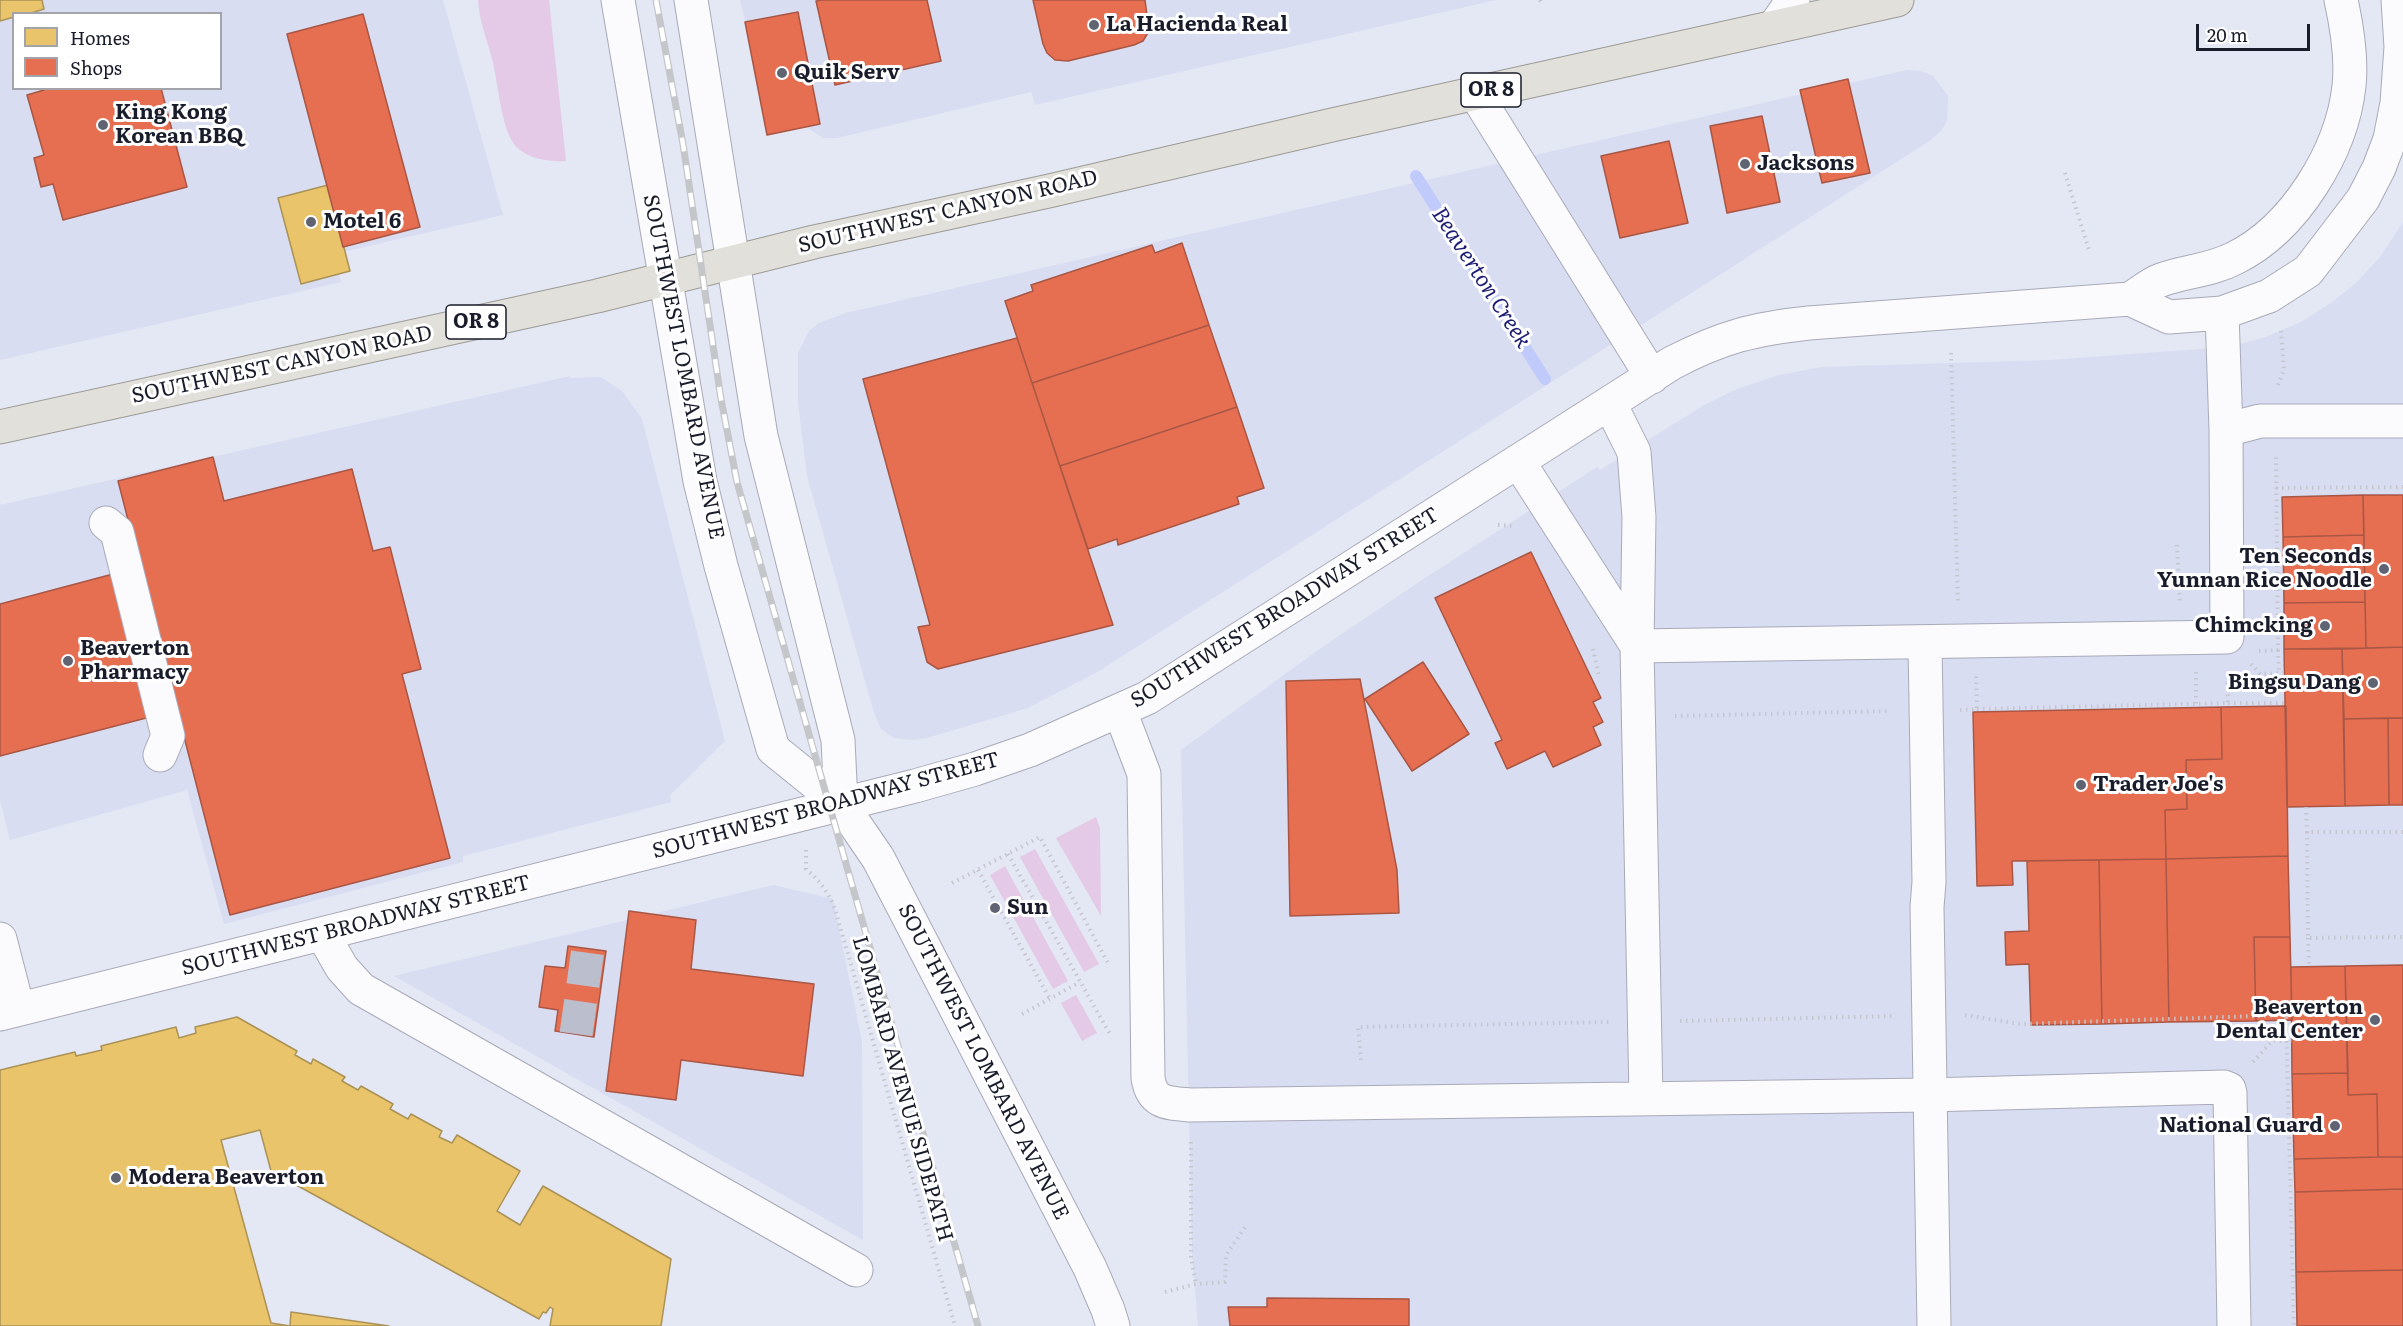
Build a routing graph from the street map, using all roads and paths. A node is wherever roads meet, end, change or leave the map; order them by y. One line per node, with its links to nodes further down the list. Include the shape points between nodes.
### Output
1 (618, 0): 12 (street, SOUTHWEST LOMBARD AVENUE)
2 (691, 0): 11 (street)
3 (1793, 0): 7 (street)
4 (1897, 0): 7 (main road, SOUTHWEST CANYON ROAD / OR 8)
5 (2340, 0): 13 (street, SOUTHWEST BROADWAY STREET, via 2349,50 2345,114 2310,188 2285,220 2236,258 2202,272 2160,280)
6 (2398, 0): 14 (street, SOUTHWEST BROADWAY STREET, via 2401,47 2397,104 2390,139 2363,199 2308,271 2269,296)
7 (1774, 27): 8 (main road, SOUTHWEST CANYON ROAD / OR 8)
8 (1475, 93): 11 (main road, SOUTHWEST CANYON ROAD / OR 8); 17 (street)
9 (2065, 173): 10 (path)
10 (2090, 253)
11 (734, 261): 12 (main road, SOUTHWEST CANYON ROAD / OR 8); 38 (street, via 761,436 838,740)
12 (665, 279): 21 (main road, SOUTHWEST CANYON ROAD / OR 8); 38 (street, SOUTHWEST LOMBARD AVENUE, via 700,482 773,749)
13 (2130, 299): 14 (street, SOUTHWEST BROADWAY STREET, via 2169,316); 17 (street, SOUTHWEST BROADWAY STREET, via 1769,327 1706,346)
14 (2222, 313): 22 (street)
15 (2280, 324): 18 (path, via 2284,370)
16 (1951, 353): 27 (path)
17 (1652, 377): 19 (street, SOUTHWEST BROADWAY STREET)
18 (2275, 393)
19 (1610, 404): 23 (street, SOUTHWEST BROADWAY STREET); 29 (street, via 1634,452 1639,517)
20 (2403, 421): 22 (street, via 2260,421)
21 (0, 427)
22 (2226, 430): 27 (street, via 2227,638)
23 (1518, 461): 29 (street); 35 (street, SOUTHWEST BROADWAY STREET, via 1156,692)
24 (2403, 487): 25 (path)
25 (2276, 488)
26 (106, 523): 37 (street, via 117,532 168,736)
27 (1959, 642): 28 (street); 34 (path, via 1959,672 1976,671 1977,709)
28 (1925, 643): 29 (street); 34 (street)
29 (1637, 646): 60 (street)
30 (2278, 650): 31 (path)
31 (2279, 673)
32 (2228, 703): 33 (path)
33 (2285, 703)
34 (1926, 710): 36 (path); 59 (street)
35 (1120, 711): 38 (street, SOUTHWEST BROADWAY STREET, via 975,769); 61 (street, via 1144,774 1150,1089 1165,1103)
36 (1675, 716)
37 (160, 755)
38 (841, 804): 46 (street, SOUTHWEST BROADWAY STREET); 67 (street, SOUTHWEST LOMBARD AVENUE, via 878,858 958,1010 1090,1268)
39 (2306, 807): 40 (path)
40 (2307, 832): 41 (path); 48 (path)
41 (2403, 832)
42 (1008, 854): 44 (path); 50 (path, via 1040,837); 52 (path)
43 (806, 869): 66 (path, LOMBARD AVENUE SIDEPATH, via 819,880 835,909)
44 (978, 870): 45 (path); 53 (path)
45 (952, 884)
46 (323, 935): 54 (street, SOUTHWEST BROADWAY STREET); 63 (street, via 342,968 361,989)
47 (2403, 937): 48 (path)
48 (2308, 938): 51 (path)
49 (0, 939): 54 (street)
50 (1110, 967)
51 (2309, 967)
52 (1080, 982): 53 (path); 56 (path)
53 (1050, 999): 55 (path)
54 (9, 1011)
55 (1022, 1014)
56 (1111, 1036)
57 (2292, 1041): 58 (path, via 2272,1041)
58 (2229, 1089): 59 (street); 69 (street)
59 (1928, 1095): 60 (street); 68 (street)
60 (1646, 1098): 61 (street)
61 (1190, 1105): 64 (path, via 1191,1258)
62 (1245, 1227): 64 (path, via 1226,1255 1226,1282)
63 (856, 1270)
64 (1196, 1284): 65 (path)
65 (1165, 1292)
66 (955, 1326)
67 (1113, 1326)
68 (1934, 1326)
69 (2234, 1326)

